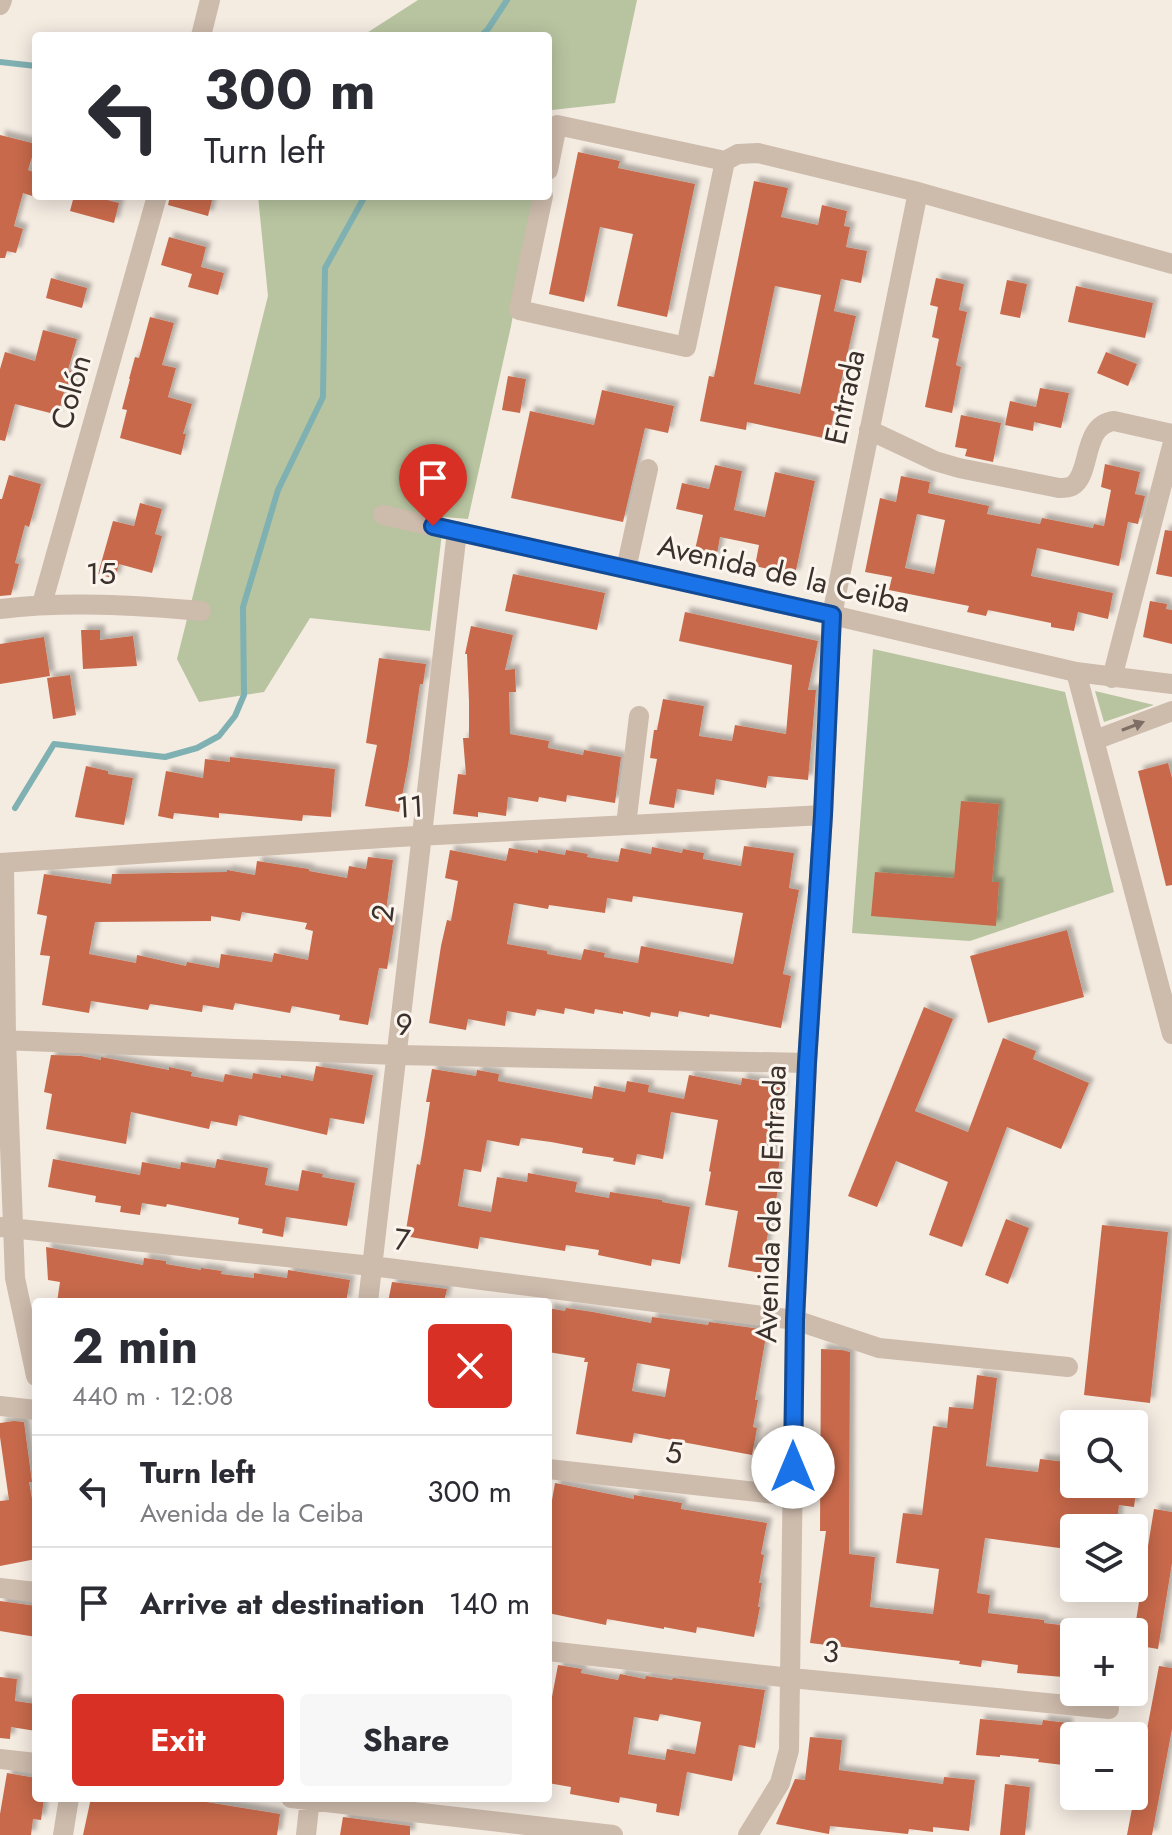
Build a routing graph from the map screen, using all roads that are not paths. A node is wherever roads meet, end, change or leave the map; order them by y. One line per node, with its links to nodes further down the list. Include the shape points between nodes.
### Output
1 (210, 0): 2 (street)
2 (202, 32)
3 (552, 150): 4 (street, via 557,125)
4 (725, 161): 5 (street, via 758,153); 7 (street, via 686,347 519,310)
5 (918, 192): 8 (street); 9 (street, Entrada)
6 (156, 200): 16 (street, Colón)
7 (542, 200)
8 (1172, 264)
9 (869, 430): 10 (street, via 947,465 1059,488 1079,479 1097,431 1108,422); 19 (street, Entrada)
10 (1172, 434)
11 (1172, 446): 21 (street)
12 (648, 469): 15 (street)
13 (383, 515): 14 (street, Avenida de la Ceiba)
14 (457, 531): 15 (street, Avenida de la Ceiba); 28 (street, 2)
15 (626, 569): 19 (street, Avenida de la Ceiba)
16 (42, 604): 17 (street, 15); 18 (street, 15)
17 (0, 609)
18 (201, 611)
19 (832, 615): 20 (street, Avenida de la Ceiba); 26 (street, Avenida de la Entrada)
20 (1076, 672): 21 (street, Avenida de la Ceiba); 25 (street)
21 (1112, 678): 22 (street, Avenida de la Ceiba)
22 (1172, 684)
23 (1172, 711): 25 (street, one-way to 23)
24 (639, 716): 27 (street)
25 (1095, 740): 30 (street)
26 (823, 815): 27 (street, 11); 33 (street, Avenida de la Entrada)
27 (626, 825): 28 (street, 11)
28 (422, 837): 29 (street, 11); 32 (street, 2)
29 (2, 863): 31 (street)
30 (1172, 1034)
31 (3, 1040): 32 (street, 9); 34 (street)
32 (397, 1055): 33 (street, 9); 35 (street, 2)
33 (807, 1063): 37 (street, Avenida de la Entrada)
34 (6, 1227): 35 (street, 7); 38 (street)
35 (372, 1266): 36 (street, 2); 37 (street, 7)
36 (368, 1298)
37 (795, 1320): 39 (street, 7, via 879,1348); 43 (street, Avenida de la Entrada)
38 (32, 1357)
39 (1068, 1367)
40 (0, 1406): 41 (street)
41 (32, 1410)
42 (552, 1469): 43 (street, 5)
43 (793, 1496): 47 (street, Avenida de la Entrada)
44 (0, 1588): 45 (street)
45 (32, 1592)
46 (552, 1651): 47 (street, 3)
47 (791, 1678): 48 (street, 3); 57 (street, Avenida de la Entrada, via 789,1750 780,1783)
48 (1109, 1709)
49 (0, 1759): 50 (street)
50 (32, 1763)
51 (68, 1802): 54 (street)
52 (303, 1802): 55 (street)
53 (329, 1802): 56 (street)
54 (63, 1835)
55 (306, 1835)
56 (613, 1835)
57 (748, 1835)

